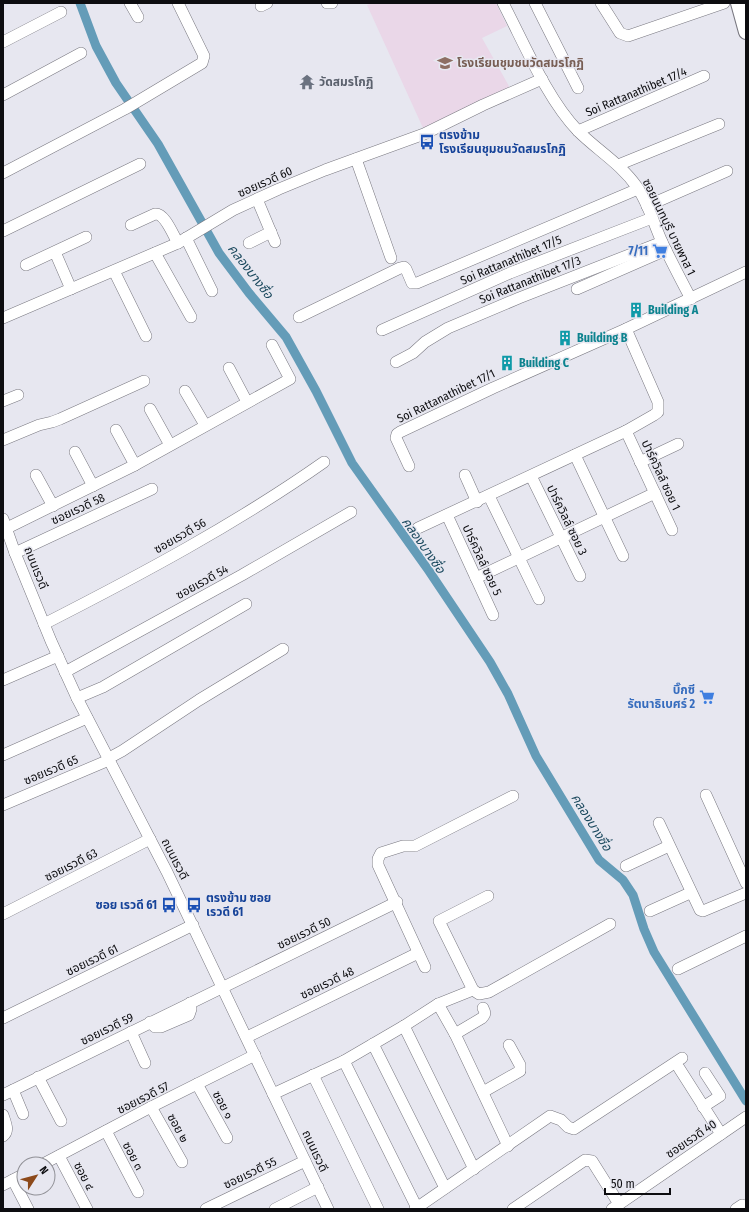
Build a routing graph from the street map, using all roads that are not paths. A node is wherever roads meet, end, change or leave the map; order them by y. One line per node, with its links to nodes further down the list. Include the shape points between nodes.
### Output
1 (130, 3): 11 (street)
2 (178, 3): 25 (street, via 204,56 203,61 125,109)
3 (327, 3): 4 (street)
4 (332, 3)
5 (503, 3): 16 (street, ซอยนนทบุรี บายพาส 1)
6 (535, 3): 17 (street)
7 (601, 3): 8 (street, via 620,33 628,36)
8 (724, 3)
9 (738, 3): 12 (main road)
10 (61, 12): 13 (street)
11 (138, 17)
12 (746, 32)
13 (3, 42)
14 (81, 53): 18 (street)
15 (704, 76): 20 (street, Soi Rattanathibet 17/4)
16 (542, 79): 20 (street, ซอยนนทบุรี บายพาส 1, via 563,113); 21 (street, ซอยเรวดี 60, via 424,134)
17 (578, 88)
18 (3, 95)
19 (719, 124): 23 (street)
20 (578, 131): 23 (street, ซอยนนทบุรี บายพาส 1)
21 (356, 159): 27 (street, ซอยเรวดี 60); 38 (street)
22 (140, 164): 31 (street)
23 (618, 165): 26 (street, ซอยนนทบุรี บายพาส 1)
24 (727, 171): 28 (street)
25 (3, 172)
26 (638, 189): 28 (street, ซอยนนทบุรี บายพาส 1); 47 (street, via 417,283 412,283 406,268 400,268)
27 (257, 199): 33 (street, ซอยเรวดี 60, via 233,210); 34 (street, via 273,237)
28 (647, 206): 29 (street, ซอยนนทบุรี บายพาส 1)
29 (652, 218): 35 (street, ซอยนนทบุรี บายพาส 1); 50 (street, Soi Rattanathibet 17/5, via 510,273)
30 (132, 225): 33 (street, via 159,214)
31 (3, 231)
32 (86, 237): 36 (street)
33 (182, 241): 37 (street, ซอยเรวดี 60); 44 (street)
34 (249, 244)
35 (664, 246): 43 (street); 45 (street, ซอยนนทบุรี บายพาส 1); 53 (street, Soi Rattanathibet 17/3, via 519,298 448,328)
36 (55, 252): 39 (street); 42 (street)
37 (155, 252): 40 (street, ซอยเรวดี 60); 46 (street)
38 (391, 258)
39 (26, 265)
40 (114, 271): 42 (street, ซอยเรวดี 60); 51 (street)
41 (746, 272): 45 (street, Soi Rattanathibet 17/1)
42 (71, 288): 48 (street, ซอยเรวดี 60)
43 (577, 289)
44 (212, 291)
45 (690, 299): 49 (street, Soi Rattanathibet 17/1)
46 (191, 317)
47 (299, 317)
48 (3, 318)
49 (626, 329): 63 (street, via 658,402 658,412); 72 (street, Soi Rattanathibet 17/1, via 400,432 396,438)
50 (382, 330)
51 (146, 336)
52 (272, 345): 59 (street, via 290,379)
53 (396, 362)
54 (229, 368): 59 (street)
55 (144, 381): 64 (street, via 60,419)
56 (185, 391): 61 (street)
57 (18, 395): 58 (street)
58 (3, 401)
59 (247, 402): 61 (street)
60 (150, 409): 66 (street)
61 (206, 425): 66 (street)
62 (116, 430): 71 (street)
63 (626, 431): 68 (street); 70 (street, ปาร์ควิลล์ ซอย 1)
64 (3, 440)
65 (678, 444): 70 (street)
66 (170, 445): 71 (street)
67 (75, 452): 76 (street)
68 (575, 456): 75 (street); 84 (street)
69 (324, 462): 97 (street, ซอยเรวดี 56, via 169,559)
70 (640, 462): 78 (street, ปาร์ควิลล์ ซอย 1)
71 (135, 465): 76 (street)
72 (410, 466)
73 (36, 475): 81 (street)
74 (465, 475): 80 (street)
75 (531, 476): 79 (street); 88 (street, ปาร์ควิลล์ ซอย 3)
76 (93, 486): 81 (street)
77 (152, 489): 89 (street, ซอยเรวดี 58)
78 (654, 493): 84 (street); 87 (street, ปาร์ควิลล์ ซอย 1)
79 (489, 496): 80 (street); 91 (street)
80 (477, 502): 83 (street)
81 (53, 506): 85 (street)
82 (352, 512): 100 (street, ซอยเรวดี 54)
83 (447, 515): 86 (street); 93 (street, ปาร์ควิลล์ ซอย 5)
84 (605, 517): 88 (street); 90 (street)
85 (4, 526): 89 (street, ถนนเรวดี)
86 (418, 528)
87 (672, 530)
88 (562, 538): 91 (street); 92 (street, ปาร์ควิลล์ ซอย 3)
89 (15, 553): 97 (street, ถนนเรวดี)
90 (624, 556)
91 (519, 558): 93 (street); 94 (street)
92 (580, 576)
93 (476, 578): 96 (street, ปาร์ควิลล์ ซอย 5)
94 (539, 599)
95 (246, 604): 102 (street, via 103,687)
96 (493, 615)
97 (44, 624): 99 (street, ถนนเรวดี)
98 (283, 649): 105 (street, ซอยเรวดี 65)
99 (58, 656): 100 (street, ถนนเรวดี); 101 (street)
100 (65, 672): 102 (street, ถนนเรวดี)
101 (3, 680)
102 (77, 698): 103 (street, ถนนเรวดี)
103 (87, 718): 104 (street); 105 (street, ถนนเรวดี)
104 (3, 755)
105 (109, 759): 108 (street, ซอยเรวดี 65); 110 (street, ถนนเรวดี)
106 (706, 795): 113 (street)
107 (513, 796): 117 (street, via 415,846 403,846 381,853 378,865)
108 (3, 804)
109 (659, 823): 111 (street)
110 (150, 839): 119 (street, ซอยเรวดี 63); 121 (street, ถนนเรวดี)
111 (670, 846): 112 (street); 114 (street)
112 (626, 866)
113 (746, 883)
114 (690, 893): 115 (street, via 698,908 703,911); 118 (street)
115 (746, 893)
116 (488, 896): 127 (street, via 439,920)
117 (396, 902): 123 (street); 126 (street, ซอยเรวดี 50)
118 (650, 911)
119 (3, 914)
120 (610, 924): 127 (street, via 489,992 479,994)
121 (193, 925): 126 (street, ถนนเรวดี); 130 (street, ซอยเรวดี 61)
122 (746, 936): 125 (street)
123 (418, 953): 124 (street); 134 (street, ซอยเรวดี 48)
124 (425, 967)
125 (678, 968)
126 (222, 987): 132 (street, ซอยเรวดี 59); 134 (street, ถนนเรวดี)
127 (473, 990): 128 (street)
128 (438, 1004): 131 (street); 133 (street)
129 (483, 1008): 133 (street, via 485,1015 482,1018)
130 (3, 1018)
131 (404, 1026): 135 (street); 163 (street)
132 (131, 1032): 139 (street); 142 (street, ซอยเรวดี 59)
133 (455, 1034): 145 (street)
134 (246, 1037): 137 (street, ถนนเรวดี)
135 (373, 1044): 138 (street); 168 (street)
136 (509, 1045): 145 (street, via 520,1065 520,1071)
137 (255, 1055): 143 (street, ซอยเรวดี 57); 146 (street, ถนนเรวดี)
138 (344, 1061): 141 (street); 171 (street)
139 (145, 1063)
140 (705, 1073): 149 (street, via 720,1096)
141 (313, 1076): 146 (street); 177 (street)
142 (38, 1077): 144 (street, ซอยเรวดี 59); 153 (street)
143 (197, 1084): 148 (street, ซอยเรวดี 57); 157 (street, ซอย ๑)
144 (13, 1090): 147 (street, ซอยเรวดี 59); 150 (street)
145 (483, 1092): 158 (street)
146 (273, 1094): 161 (street, ถนนเรวดี)
147 (3, 1095)
148 (152, 1107): 154 (street, ซอยเรวดี 57); 162 (street, ซอย ๒)
149 (703, 1107): 155 (street); 158 (street, via 680,1063 574,1129 550,1116)
150 (23, 1114)
151 (3, 1115): 156 (street, via 7,1130)
152 (746, 1117): 155 (street, ซอยเรวดี 40)
153 (61, 1121)
154 (106, 1132): 159 (street, ซอยเรวดี 57); 169 (street, ซอย ๓)
155 (721, 1134): 170 (street, ซอยเรวดี 40)
156 (3, 1136)
157 (227, 1138)
158 (508, 1146): 163 (street)
159 (59, 1156): 160 (street, ซอยเรวดี 57); 173 (street, ซอย ๔)
160 (56, 1158)
161 (305, 1161): 167 (street, ถนนเรวดี); 174 (street, ซอยเรวดี 55)
162 (182, 1162)
163 (474, 1169): 168 (street)
164 (16, 1178): 165 (street)
165 (13, 1180): 166 (street); 172 (street)
166 (3, 1185)
167 (318, 1187): 175 (street); 176 (street, ถนนเรวดี)
168 (446, 1188): 171 (street)
169 (138, 1192)
170 (616, 1206): 178 (street, via 592,1161 585,1160)
171 (416, 1208)
172 (28, 1209)
173 (87, 1209)
174 (206, 1209)
175 (275, 1209)
176 (328, 1209)
177 (378, 1209)
178 (513, 1209)

